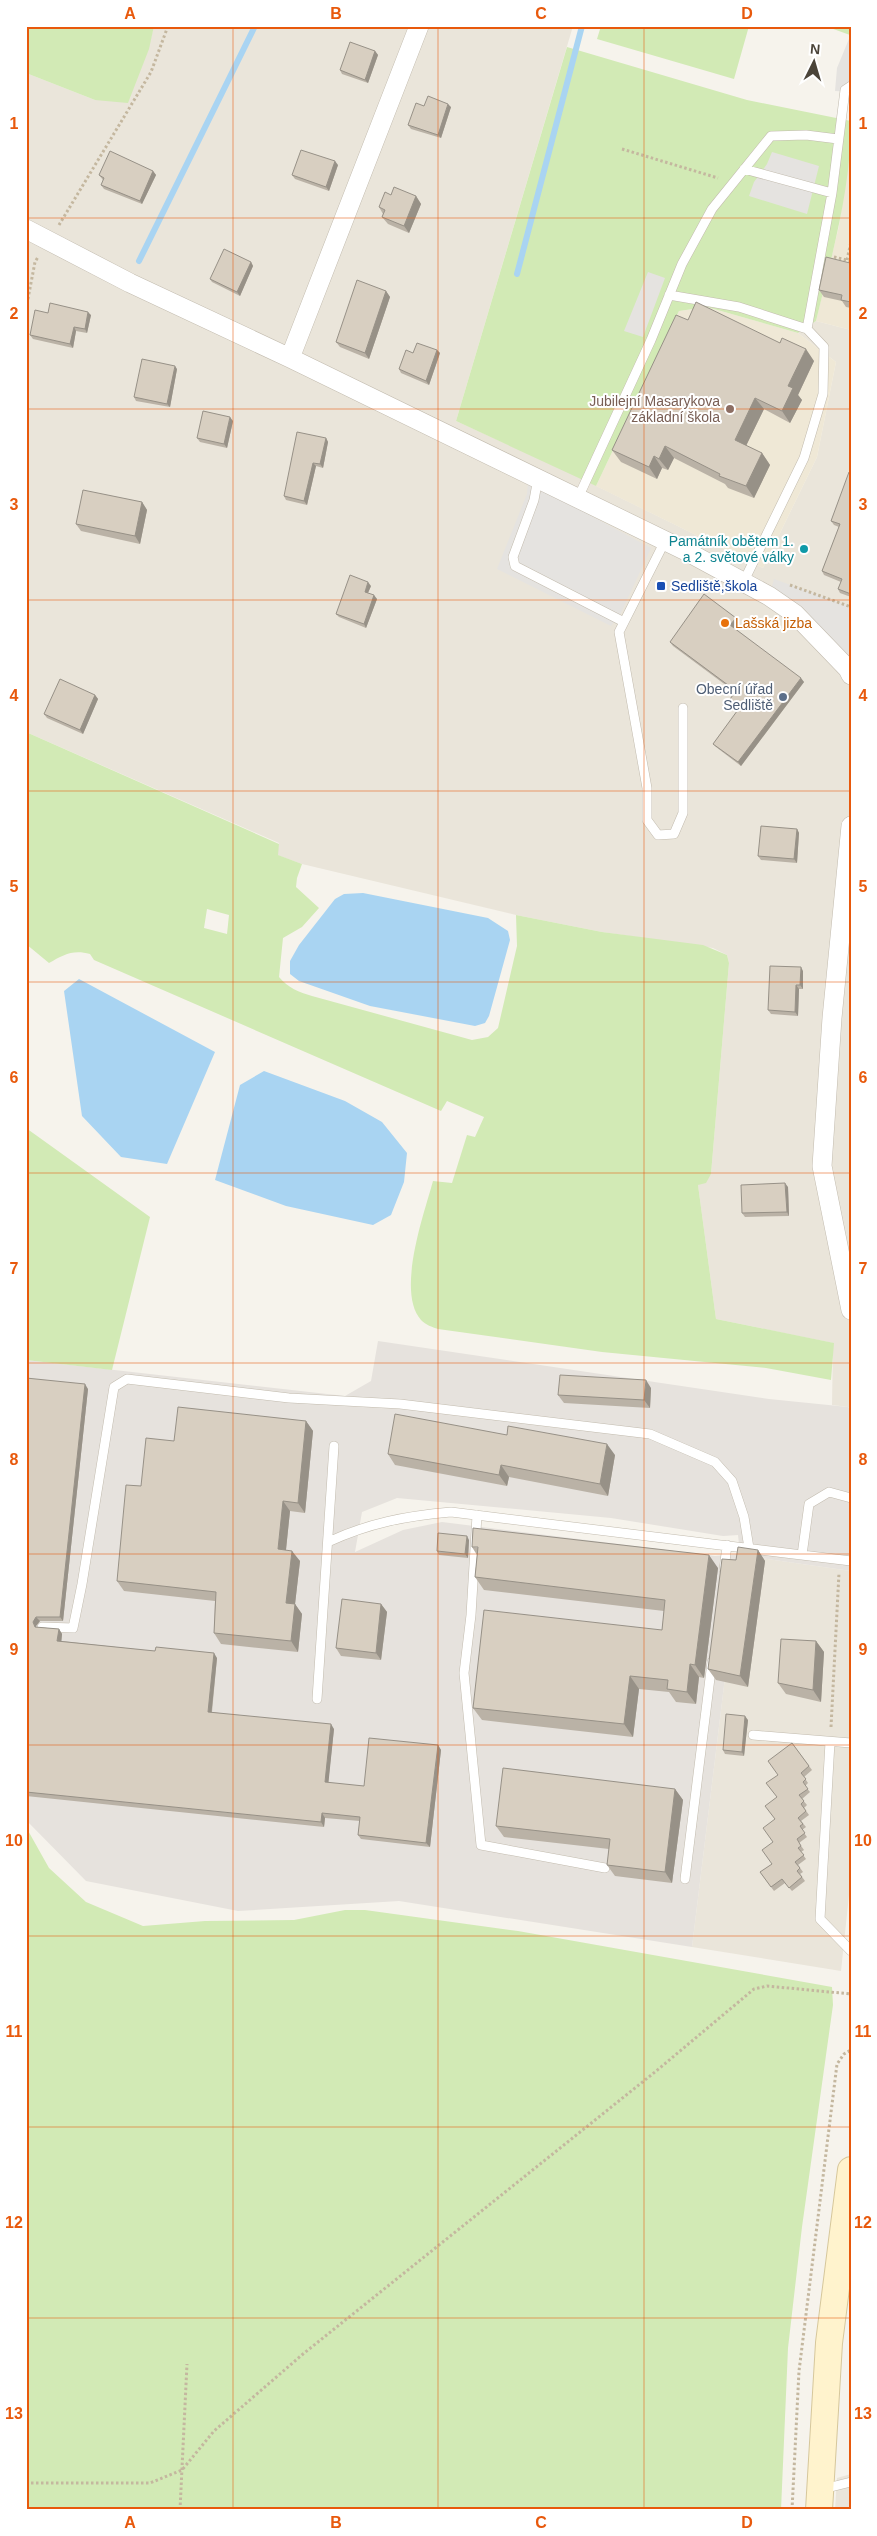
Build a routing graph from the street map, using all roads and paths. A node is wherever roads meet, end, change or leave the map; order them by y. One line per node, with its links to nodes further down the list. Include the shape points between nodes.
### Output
1 (168, 26): 10 (path, via 151,72)
2 (419, 26): 16 (street)
3 (851, 86): 4 (lane, via 845,90)
4 (838, 139): 6 (lane, via 806,135 771,136); 8 (lane)
5 (622, 149): 7 (path)
6 (744, 169): 7 (lane); 8 (lane)
7 (733, 183): 13 (lane, via 712,209)
8 (832, 193): 15 (lane)
9 (26, 229): 10 (street)
10 (50, 241): 14 (path, via 35,262); 16 (street, via 130,283)
11 (851, 242): 12 (path)
12 (847, 260)
13 (669, 295): 15 (lane, via 739,307); 18 (lane)
14 (26, 309)
15 (807, 329): 21 (lane, via 824,347 823,394 804,458)
16 (290, 358): 17 (street)
17 (538, 478): 18 (street); 23 (lane, via 534,500 513,557 515,566)
18 (578, 498): 19 (street)
19 (665, 541): 21 (street); 23 (lane)
20 (782, 582): 22 (path)
21 (743, 583): 24 (street, via 794,614)
22 (851, 607)
23 (624, 622): 25 (lane, via 619,632 647,788 647,820 658,835 674,834 683,813)
24 (851, 675)
25 (683, 708)
26 (851, 826): 27 (street, via 832,1018 822,1166)
27 (851, 1310)
28 (334, 1446): 31 (lane)
29 (851, 1498): 34 (lane, via 829,1492 809,1504)
30 (477, 1515): 31 (lane, via 451,1512 409,1515 358,1528); 32 (lane); 44 (lane, via 464,1673 481,1845)
31 (328, 1542): 40 (lane)
32 (727, 1545): 33 (lane); 37 (lane)
33 (749, 1548): 34 (lane); 38 (lane, via 744,1517 732,1481 714,1462 650,1434 400,1404 290,1398 127,1379 114,1388 73,1628)
34 (802, 1555): 35 (lane)
35 (840, 1560): 36 (lane); 42 (path)
36 (851, 1561)
37 (722, 1584)
38 (42, 1627)
39 (713, 1653): 45 (lane)
40 (317, 1699)
41 (754, 1735): 42 (lane)
42 (830, 1742): 43 (lane); 46 (lane, via 820,1919)
43 (851, 1743)
44 (605, 1868)
45 (686, 1879)
46 (851, 1951)
47 (851, 1994): 50 (path, via 767,1986 754,1989 303,2354 214,2431)
48 (851, 2170): 53 (main road, via 829,2343)
49 (187, 2364): 50 (path)
50 (182, 2470): 52 (path, via 150,2483); 54 (path)
51 (851, 2482): 53 (lane)
52 (26, 2483)
53 (820, 2499)
54 (180, 2510)

